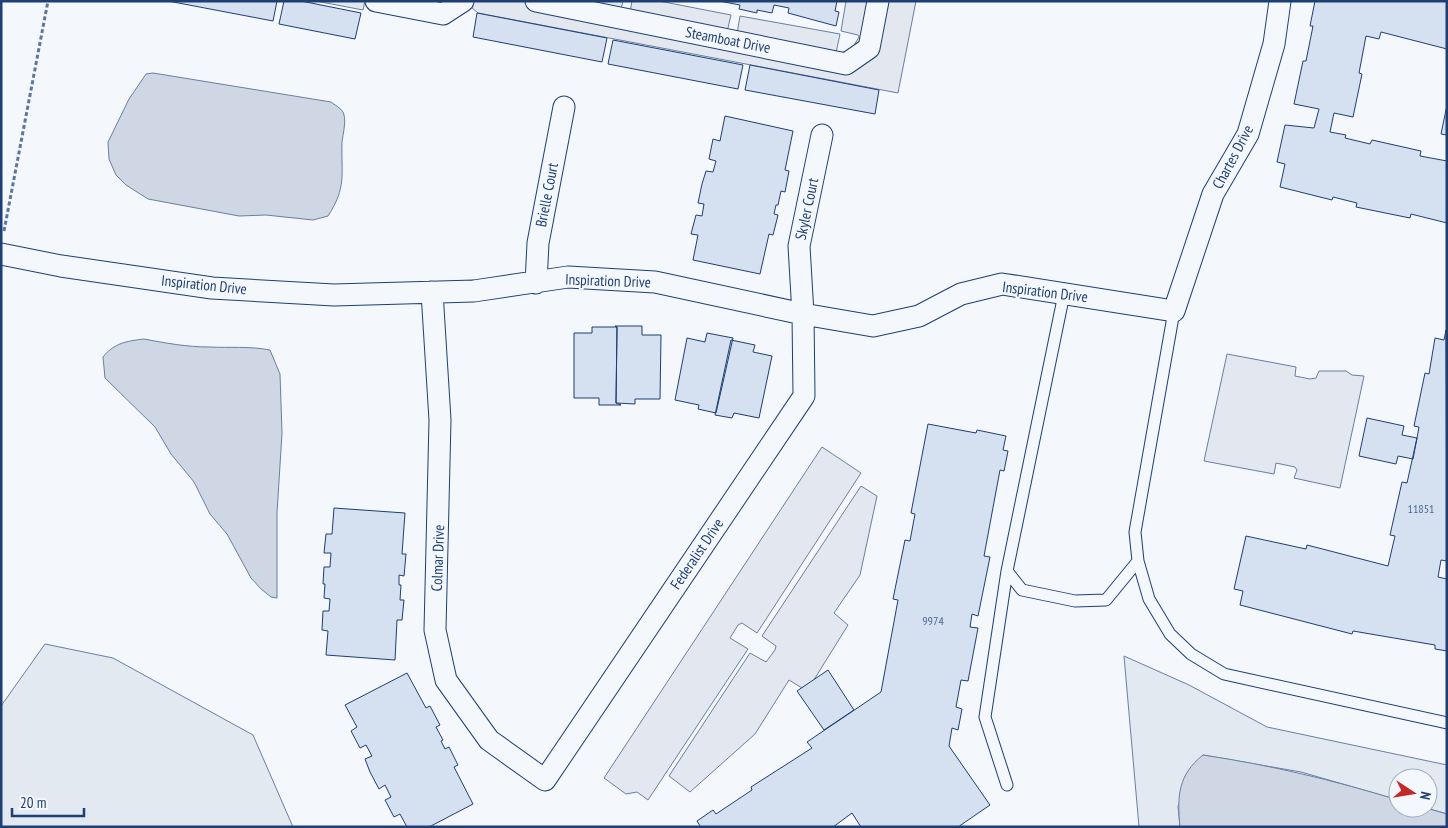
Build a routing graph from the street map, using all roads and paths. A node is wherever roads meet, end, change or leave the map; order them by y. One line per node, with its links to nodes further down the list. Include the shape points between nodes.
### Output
1 (48, 1): 9 (path)
2 (376, 1): 3 (street, via 443,14)
3 (463, 1)
4 (536, 1): 5 (street, Steamboat Drive, via 846,64 870,48)
5 (878, 1)
6 (1280, 1): 13 (street, Chartes Drive, via 1274,44 1248,134 1213,194)
7 (564, 107): 10 (street, Brielle Court, via 538,243)
8 (822, 135): 14 (street, Skyler Court, via 799,246)
9 (2, 246): 11 (street, Inspiration Drive, via 212,288 334,295)
10 (536, 283): 11 (street, Inspiration Drive, via 474,291); 14 (street, Inspiration Drive, via 568,277 655,282)
11 (432, 292): 18 (street, Colmar Drive, via 440,420 436,630 446,680 489,740)
12 (1064, 294): 13 (street, Inspiration Drive); 14 (street, Inspiration Drive, via 1002,284 961,294 919,316 873,326); 16 (lane)
13 (1174, 310): 15 (lane, via 1134,532)
14 (803, 314): 18 (street, Federalist Drive, via 804,396)
15 (1138, 561): 16 (lane, via 1106,600 1075,601 1022,590); 17 (lane, via 1149,599 1170,634 1191,654 1224,674)
16 (1007, 571): 19 (lane, via 985,717)
17 (1447, 723)
18 (545, 780)
19 (1007, 784)

